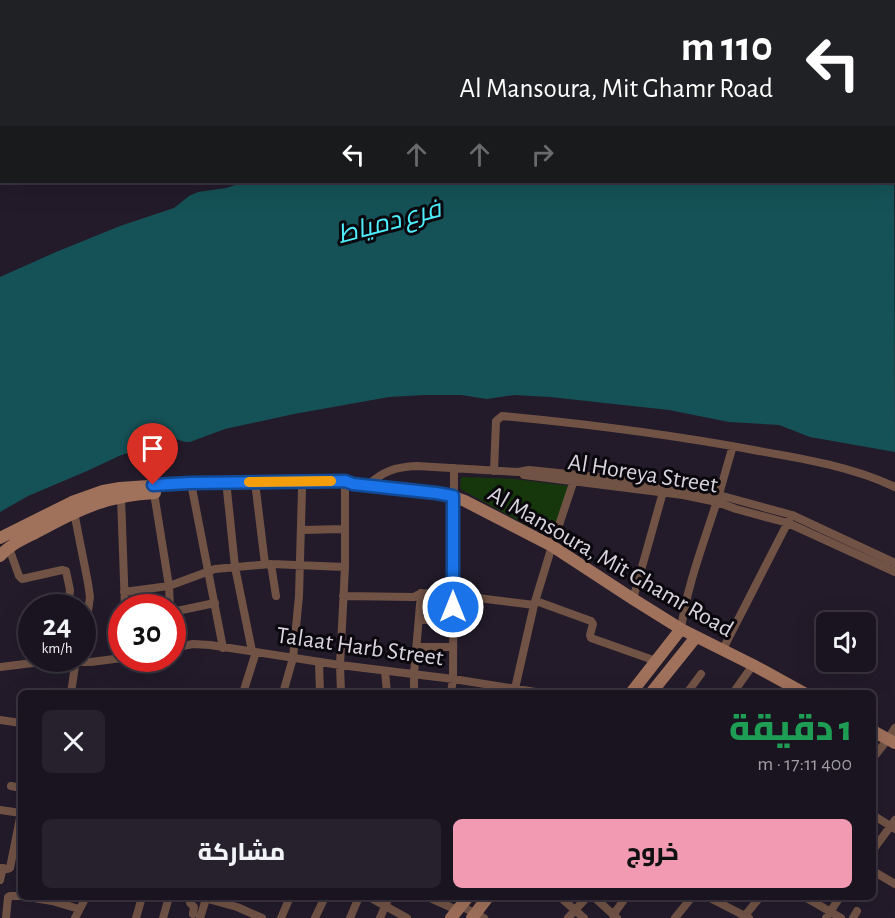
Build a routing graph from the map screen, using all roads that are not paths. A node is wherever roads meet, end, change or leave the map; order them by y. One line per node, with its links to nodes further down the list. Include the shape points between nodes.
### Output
1 (733, 446): 3 (street, via 638,430 502,416 496,422); 9 (street, via 839,467); 17 (street)
2 (454, 468): 3 (street, Al Horeya Street); 7 (street, Al Horeya Street, via 403,466 378,476); 15 (street)
3 (494, 471): 4 (street, Al Horeya Street)
4 (575, 478): 12 (street, Al Horeya Street); 13 (street, Al Horeya Street); 23 (street)
5 (348, 485): 6 (main road, Al Mansoura, Mit Ghamr Road); 7 (main road, Al Mansoura, Mit Ghamr Road); 10 (main road, Al Mansoura, Mit Ghamr Road); 20 (street)
6 (256, 486): 8 (main road, Al Mansoura, Mit Ghamr Road); 10 (main road, Al Mansoura, Mit Ghamr Road); 11 (main road, Al Mansoura, Mit Ghamr Road); 25 (street)
7 (367, 486): 15 (main road, Al Mansoura, Mit Ghamr Road)
8 (191, 487): 11 (main road, Al Mansoura, Mit Ghamr Road); 14 (main road, Al Mansoura, Mit Ghamr Road); 22 (main road, Al Mansoura, Mit Ghamr Road, via 131,486 95,494); 30 (street)
9 (895, 487)
10 (302, 489): 21 (street)
11 (227, 490): 27 (street)
12 (663, 492): 13 (street, Al Horeya Street); 40 (street)
13 (684, 492): 17 (street, Al Horeya Street)
14 (154, 493): 16 (main road, Al Mansoura, Mit Ghamr Road); 31 (street)
15 (453, 496): 23 (main road, Al Mansoura, Mit Ghamr Road); 37 (street)
16 (121, 497): 18 (main road, Al Mansoura, Mit Ghamr Road); 32 (street)
17 (718, 498): 19 (street, Al Horeya Street); 46 (street, via 694,571)
18 (74, 512): 24 (main road, Al Mansoura, Mit Ghamr Road); 35 (street)
19 (790, 519): 29 (street, Al Horeya Street); 52 (street)
20 (345, 529): 21 (street); 28 (street)
21 (301, 530): 26 (street)
22 (0, 538)
23 (552, 546): 40 (main road, Al Mansoura, Mit Ghamr Road); 42 (street)
24 (5, 552): 34 (street, via 21,578 65,570)
25 (268, 564): 26 (street); 27 (street); 38 (street)
26 (300, 565): 28 (street); 54 (street)
27 (235, 567): 30 (street); 53 (street)
28 (345, 567): 39 (street)
29 (895, 568)
30 (208, 571): 31 (street); 41 (street)
31 (169, 586): 32 (street); 36 (street)
32 (124, 592)
33 (421, 593): 37 (street); 39 (street, via 414,597); 44 (street)
34 (69, 594)
35 (90, 594)
36 (169, 594)
37 (454, 594): 42 (street); 45 (street)
38 (276, 596)
39 (343, 596): 57 (street)
40 (633, 599): 46 (main road, Al Mansoura, Mit Ghamr Road)
41 (215, 603): 43 (street); 51 (street)
42 (535, 603): 58 (street, via 591,621 591,638); 77 (street)
43 (186, 609)
44 (419, 620): 45 (street); 49 (street)
45 (453, 620): 50 (street)
46 (681, 629): 47 (main road, Al Mansoura, Mit Ghamr Road); 58 (main road)
47 (696, 637): 52 (main road, Al Mansoura, Mit Ghamr Road); 65 (main road)
48 (186, 645): 51 (street, Talaat Harb Street)
49 (417, 646): 50 (street); 63 (street)
50 (453, 647): 66 (street)
51 (223, 648): 53 (street, Talaat Harb Street)
52 (722, 651): 59 (main road, Al Mansoura, Mit Ghamr Road)
53 (254, 652): 54 (street, Talaat Harb Street); 69 (street)
54 (293, 658): 55 (street, Talaat Harb Street); 70 (street)
55 (319, 662): 57 (street, Talaat Harb Street); 71 (street)
56 (18, 665): 60 (street)
57 (340, 665): 61 (street, Talaat Harb Street); 72 (street)
58 (653, 665): 65 (main road, via 653,675); 67 (main road)
59 (753, 665): 81 (street); 82 (main road, Al Mansoura, Mit Ghamr Road)
60 (0, 667)
61 (385, 671): 63 (street, Talaat Harb Street); 73 (street)
62 (74, 672): 68 (street)
63 (414, 674): 66 (street, Talaat Harb Street); 74 (street)
64 (701, 674): 80 (street)
65 (663, 678): 79 (main road)
66 (453, 679): 75 (street); 76 (street, Talaat Harb Street)
67 (635, 688): 78 (main road, via 642,683)
68 (71, 690)
69 (244, 690)
70 (284, 690)
71 (320, 690)
72 (341, 690)
73 (387, 690)
74 (414, 690)
75 (451, 690)
76 (510, 690)
77 (515, 690)
78 (650, 690)
79 (653, 690)
80 (689, 690)
81 (735, 690)
82 (799, 690)
83 (0, 720): 84 (street)
84 (18, 723)
85 (876, 731): 86 (main road)
86 (893, 737): 87 (street)
87 (876, 755)
88 (11, 786): 89 (street)
89 (18, 787)
90 (0, 810): 91 (street)
91 (18, 813)
92 (876, 816): 94 (street)
93 (18, 823): 96 (street)
94 (893, 825): 95 (street)
95 (876, 846)
96 (4, 868): 98 (street)
97 (876, 873): 99 (street)
98 (0, 880)
99 (895, 884)
100 (18, 896): 134 (street, via 9,896)
101 (46, 900): 128 (street)
102 (85, 900): 128 (street)
103 (141, 900): 135 (street)
104 (168, 900): 136 (street)
105 (190, 900): 130 (street)
106 (203, 900): 130 (street)
107 (216, 900): 124 (street)
108 (289, 900): 139 (street)
109 (324, 900): 140 (street)
110 (358, 900): 141 (street)
111 (374, 900): 125 (street)
112 (388, 900): 125 (street)
113 (436, 900): 126 (street)
114 (486, 900): 131 (main road)
115 (563, 900): 127 (street)
116 (584, 900): 127 (street)
117 (597, 900): 132 (street)
118 (624, 900): 132 (street)
119 (690, 900): 146 (street)
120 (714, 900): 133 (street)
121 (758, 900): 133 (street)
122 (813, 900): 129 (street)
123 (838, 900): 129 (street)
124 (234, 903): 137 (street); 138 (street)
125 (385, 907): 142 (street); 143 (street)
126 (459, 908): 131 (street)
127 (575, 910): 144 (street); 145 (street)
128 (79, 915)
129 (828, 915): 147 (street)
130 (196, 916)
131 (477, 916)
132 (615, 916)
133 (746, 917)
134 (6, 918)
135 (136, 918)
136 (163, 918)
137 (234, 918)
138 (262, 918)
139 (281, 918)
140 (315, 918)
141 (350, 918)
142 (380, 918)
143 (407, 918)
144 (568, 918)
145 (584, 918)
146 (675, 918)
147 (841, 918)

